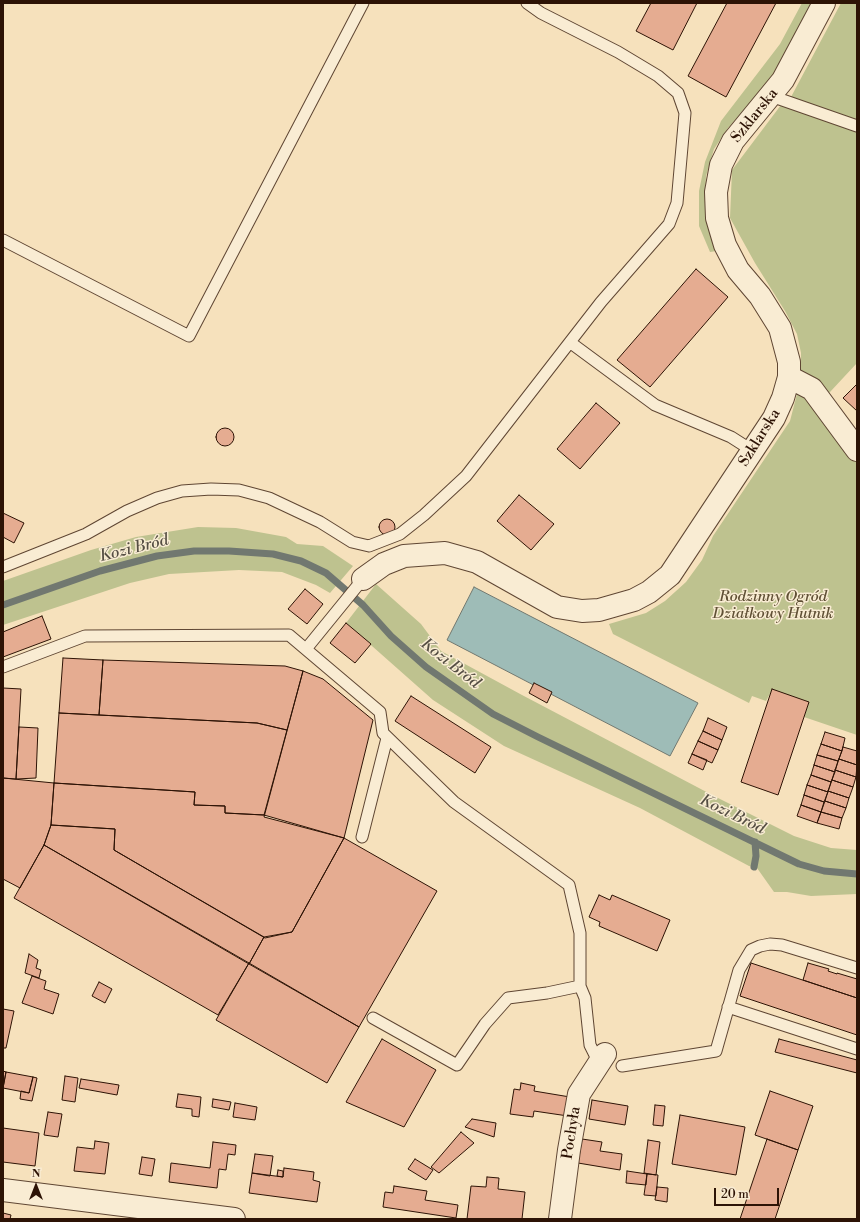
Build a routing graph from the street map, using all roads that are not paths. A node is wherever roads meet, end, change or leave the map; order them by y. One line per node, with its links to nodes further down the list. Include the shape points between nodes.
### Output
1 (364, 3): 6 (lane, via 189,336)
2 (527, 3): 7 (lane, via 658,76 678,93 685,113 677,203 669,224 601,302)
3 (824, 3): 4 (street, Szklarska, via 783,80)
4 (771, 96): 5 (lane); 8 (street, Szklarska, via 733,141 721,165 716,192 717,218 725,245 738,270 760,296 780,328 790,362)
5 (857, 126)
6 (3, 240)
7 (571, 343): 10 (lane, via 655,405 731,437); 11 (lane, via 466,476 400,534 380,543 370,546 352,542 320,522 269,498 239,490 211,488 182,491 157,498 86,534)
8 (788, 377): 9 (street, via 812,389); 10 (street, Szklarska, via 783,398 774,418)
9 (857, 450)
10 (753, 451): 12 (street, Szklarska, via 670,575 649,592 620,605 582,611 557,607 477,562 445,553 404,556 384,564)
11 (3, 567)
12 (366, 577): 13 (lane)
13 (306, 649): 14 (lane, via 289,635 85,636); 15 (lane, via 380,712 382,733)
14 (3, 667)
15 (387, 738): 16 (lane); 18 (lane, via 454,802 569,885 580,933)
16 (362, 837)
17 (857, 968): 19 (lane, via 782,945 760,946 752,950 739,970)
18 (580, 986): 20 (lane, via 508,998 485,1024 457,1065); 22 (lane, via 585,998 590,1045)
19 (728, 1007): 21 (lane); 22 (lane, via 716,1051)
20 (373, 1018)
21 (857, 1049)
22 (608, 1061): 25 (street, Pochyła, via 579,1094)
23 (3, 1190): 24 (street)
24 (234, 1219)
25 (560, 1219)

